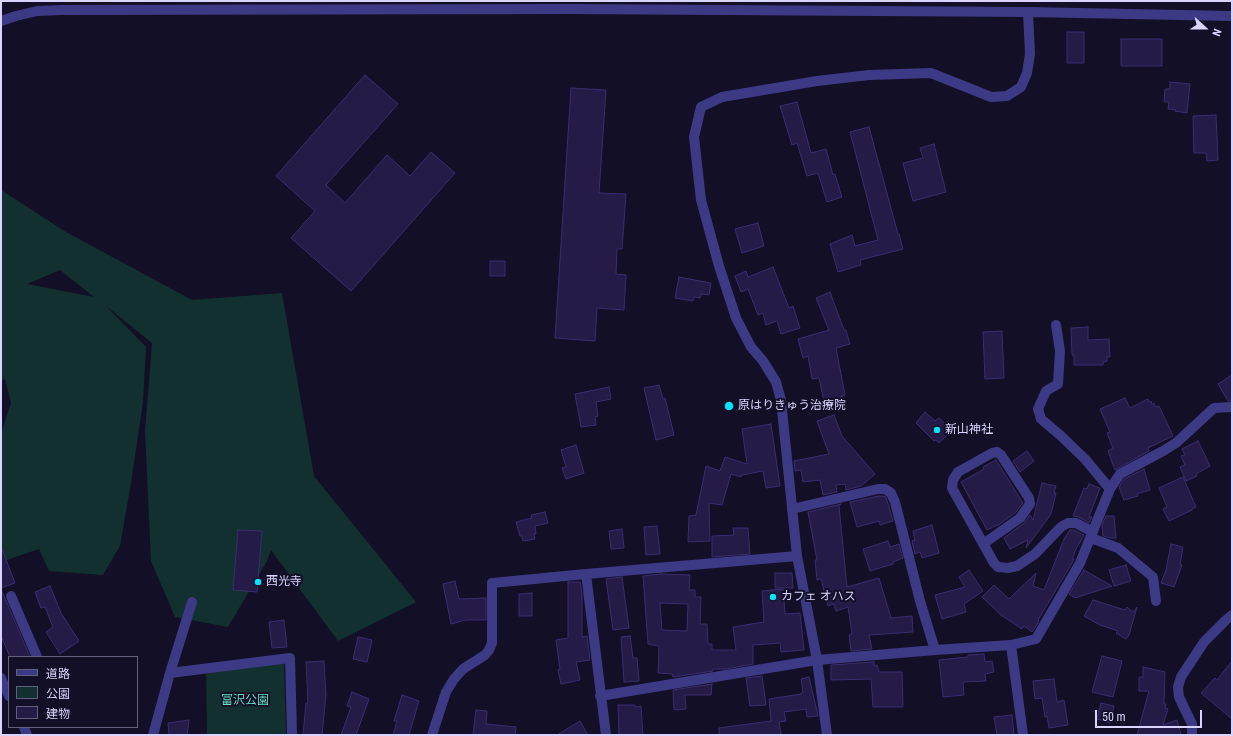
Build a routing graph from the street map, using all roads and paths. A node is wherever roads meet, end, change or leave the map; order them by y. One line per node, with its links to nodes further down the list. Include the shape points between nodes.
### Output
1 (570, 5): 2 (street); 3 (street)
2 (314, 6): 5 (street, via 37,11)
3 (1028, 12): 4 (street); 9 (street, via 1030,54 1027,73 1021,87 1007,96 991,97 930,73 869,75 817,81 722,97 701,106 694,137 701,200 736,318 751,347 776,382 782,400)
4 (1232, 16)
5 (1, 21)
6 (1056, 325): 8 (street, via 1060,351 1058,384 1046,391 1038,409 1041,419 1085,459)
7 (1232, 407): 8 (street, via 1214,408 1176,443 1120,474)
8 (1110, 488): 10 (street)
9 (792, 509): 12 (street); 19 (street, via 878,489 885,489 891,493)
10 (1092, 535): 11 (street, via 1076,523 1068,522 1035,554 1017,566 1008,568 998,567); 15 (street, via 1118,548 1153,577); 18 (street, via 1080,563 1036,639)
11 (983, 544): 11 (street, via 952,488 953,480 958,472 992,452 997,452 1029,498 1030,504 1020,518)
12 (797, 556): 13 (street); 21 (street)
13 (586, 574): 25 (street); 28 (street, via 492,583 492,643 485,655 463,669 454,679 446,692)
14 (11, 596): 20 (street)
15 (1156, 601)
16 (192, 602): 22 (street)
17 (1232, 615): 32 (street, via 1204,642 1181,677 1179,697 1192,724)
18 (1011, 645): 19 (street); 31 (street)
19 (935, 650): 21 (street)
20 (37, 656)
21 (817, 660): 25 (street); 30 (street)
22 (170, 673): 26 (street); 27 (street, via 290,658)
23 (1, 678): 24 (street)
24 (8, 690)
25 (600, 696): 29 (street)
26 (153, 735)
27 (292, 735)
28 (432, 735)
29 (606, 735)
30 (826, 735)
31 (1023, 735)
32 (1192, 735)

